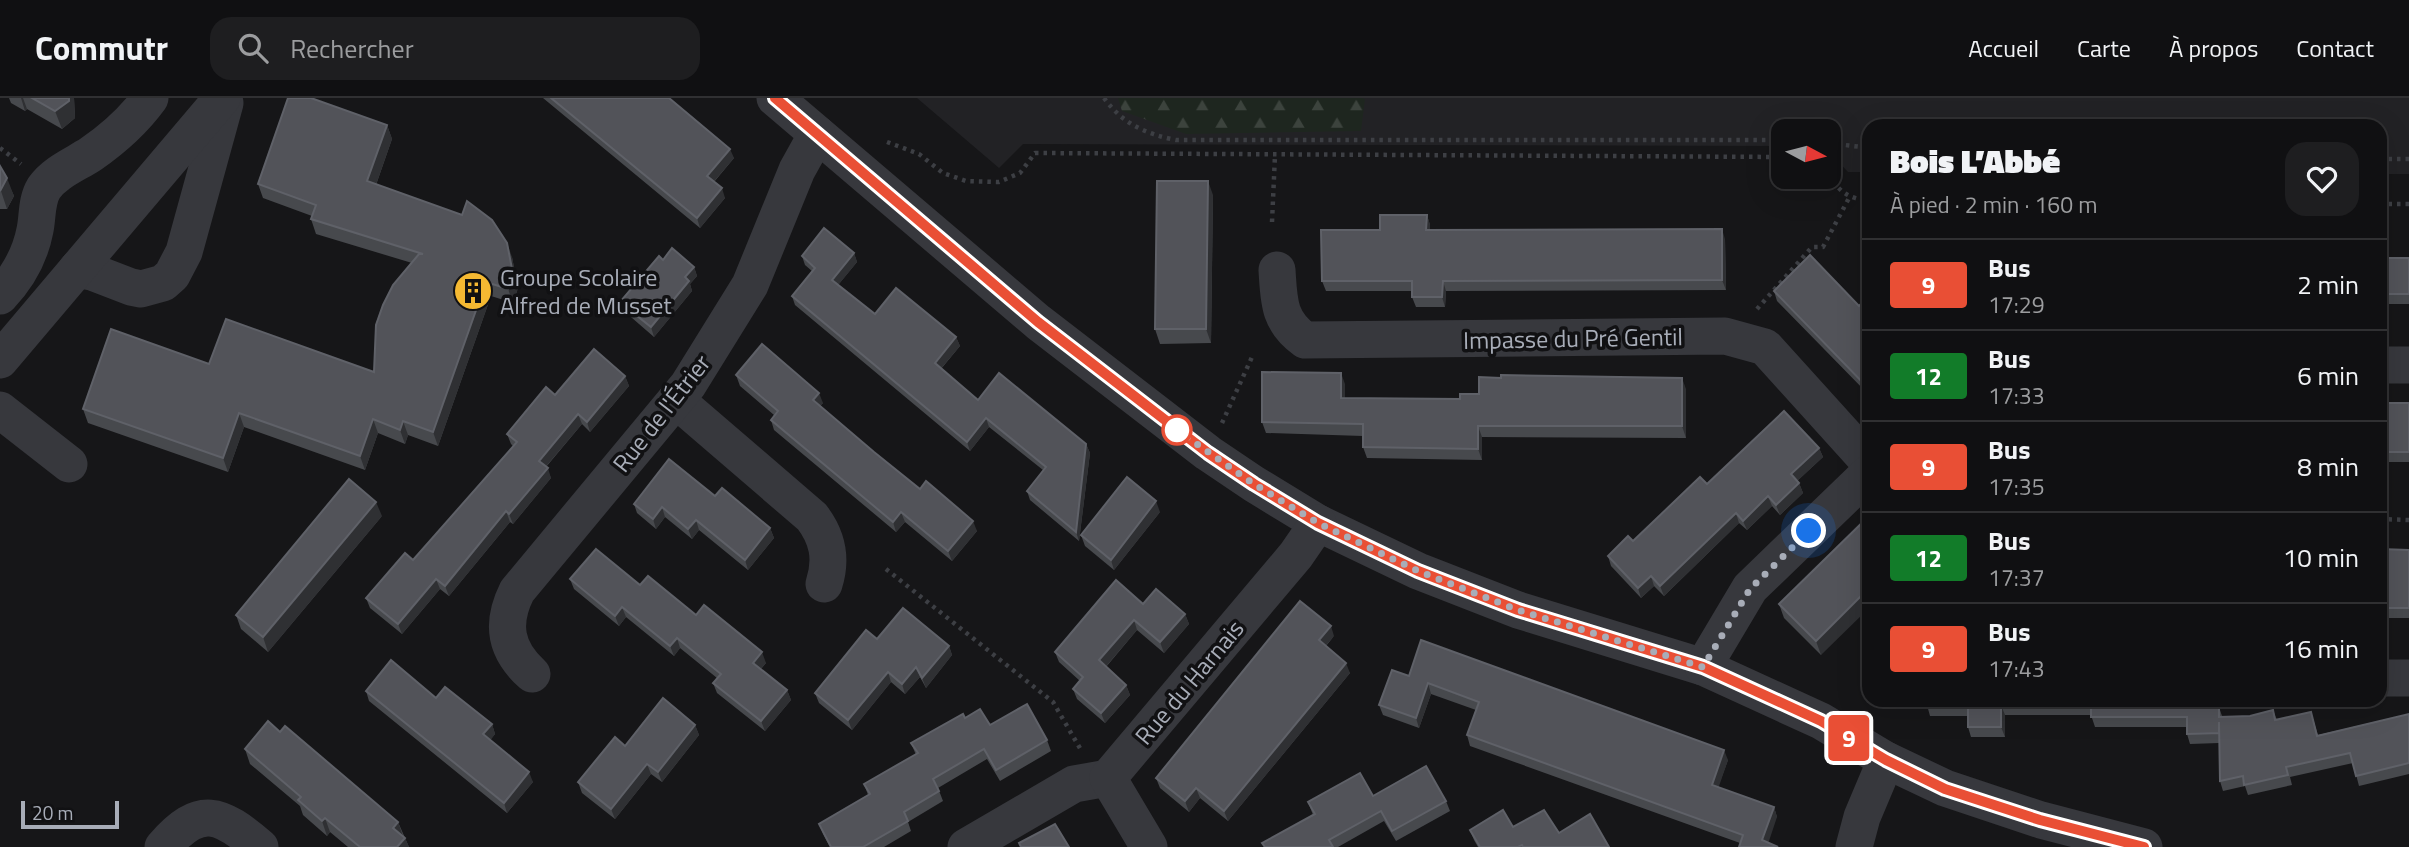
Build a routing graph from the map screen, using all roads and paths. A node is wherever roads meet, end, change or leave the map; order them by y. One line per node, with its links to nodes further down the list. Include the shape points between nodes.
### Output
1 (150, 98): 22 (street, via 129,124 44,188 30,250)
2 (224, 98): 20 (street); 20 (street, via 184,252 172,275 163,283 141,289)
3 (775, 98): 5 (street)
4 (1104, 98): 6 (path, via 1138,129 1176,140)
5 (817, 134): 28 (street, Rue de l'Étrier, via 797,170 750,285); 36 (street, via 1069,346 1208,453)
6 (1771, 140)
7 (887, 142): 10 (path, via 965,181 999,182 1020,173 1035,153)
8 (1841, 144): 9 (path)
9 (1862, 147)
10 (1275, 155): 11 (path); 19 (path)
11 (1771, 157)
12 (2387, 159): 13 (path)
13 (2409, 159)
14 (1840, 189): 15 (path)
15 (1849, 198): 16 (path); 23 (path, via 1823,247 1812,247)
16 (1862, 200)
17 (2387, 204): 18 (path)
18 (2409, 204)
19 (1272, 222)
20 (78, 269): 25 (street)
21 (1277, 270): 31 (street, Impasse du Pré Gentil, via 1287,325 1305,340 1726,336 1765,347)
22 (0, 296)
23 (1752, 316)
24 (1252, 357): 30 (path)
25 (0, 360)
26 (2387, 365): 27 (street)
27 (2409, 365)
28 (676, 400): 38 (street, via 812,517 828,549); 40 (street, Rue de l'Étrier, via 517,591 510,605 507,637 521,664)
29 (0, 410): 32 (street)
30 (1220, 428)
31 (1862, 454)
32 (69, 464)
33 (1862, 480): 39 (street, via 1750,589)
34 (2387, 519): 35 (path)
35 (2409, 520)
36 (1318, 523): 39 (street, via 1418,571 1518,610); 45 (street, Rue du Harnais)
37 (886, 569): 43 (path, via 1053,702)
38 (824, 584)
39 (1703, 667): 44 (street, via 1821,721)
40 (532, 674)
41 (2387, 678): 42 (street)
42 (2409, 678)
43 (1082, 753)
44 (1886, 760): 50 (street, via 1861,817); 51 (street, via 1945,789)
45 (1108, 778): 48 (street, via 1074,784); 49 (street)
46 (163, 847): 47 (street, via 179,828 209,818 236,827)
47 (260, 847)
48 (966, 847)
49 (1149, 847)
50 (1854, 847)
51 (2144, 847)

